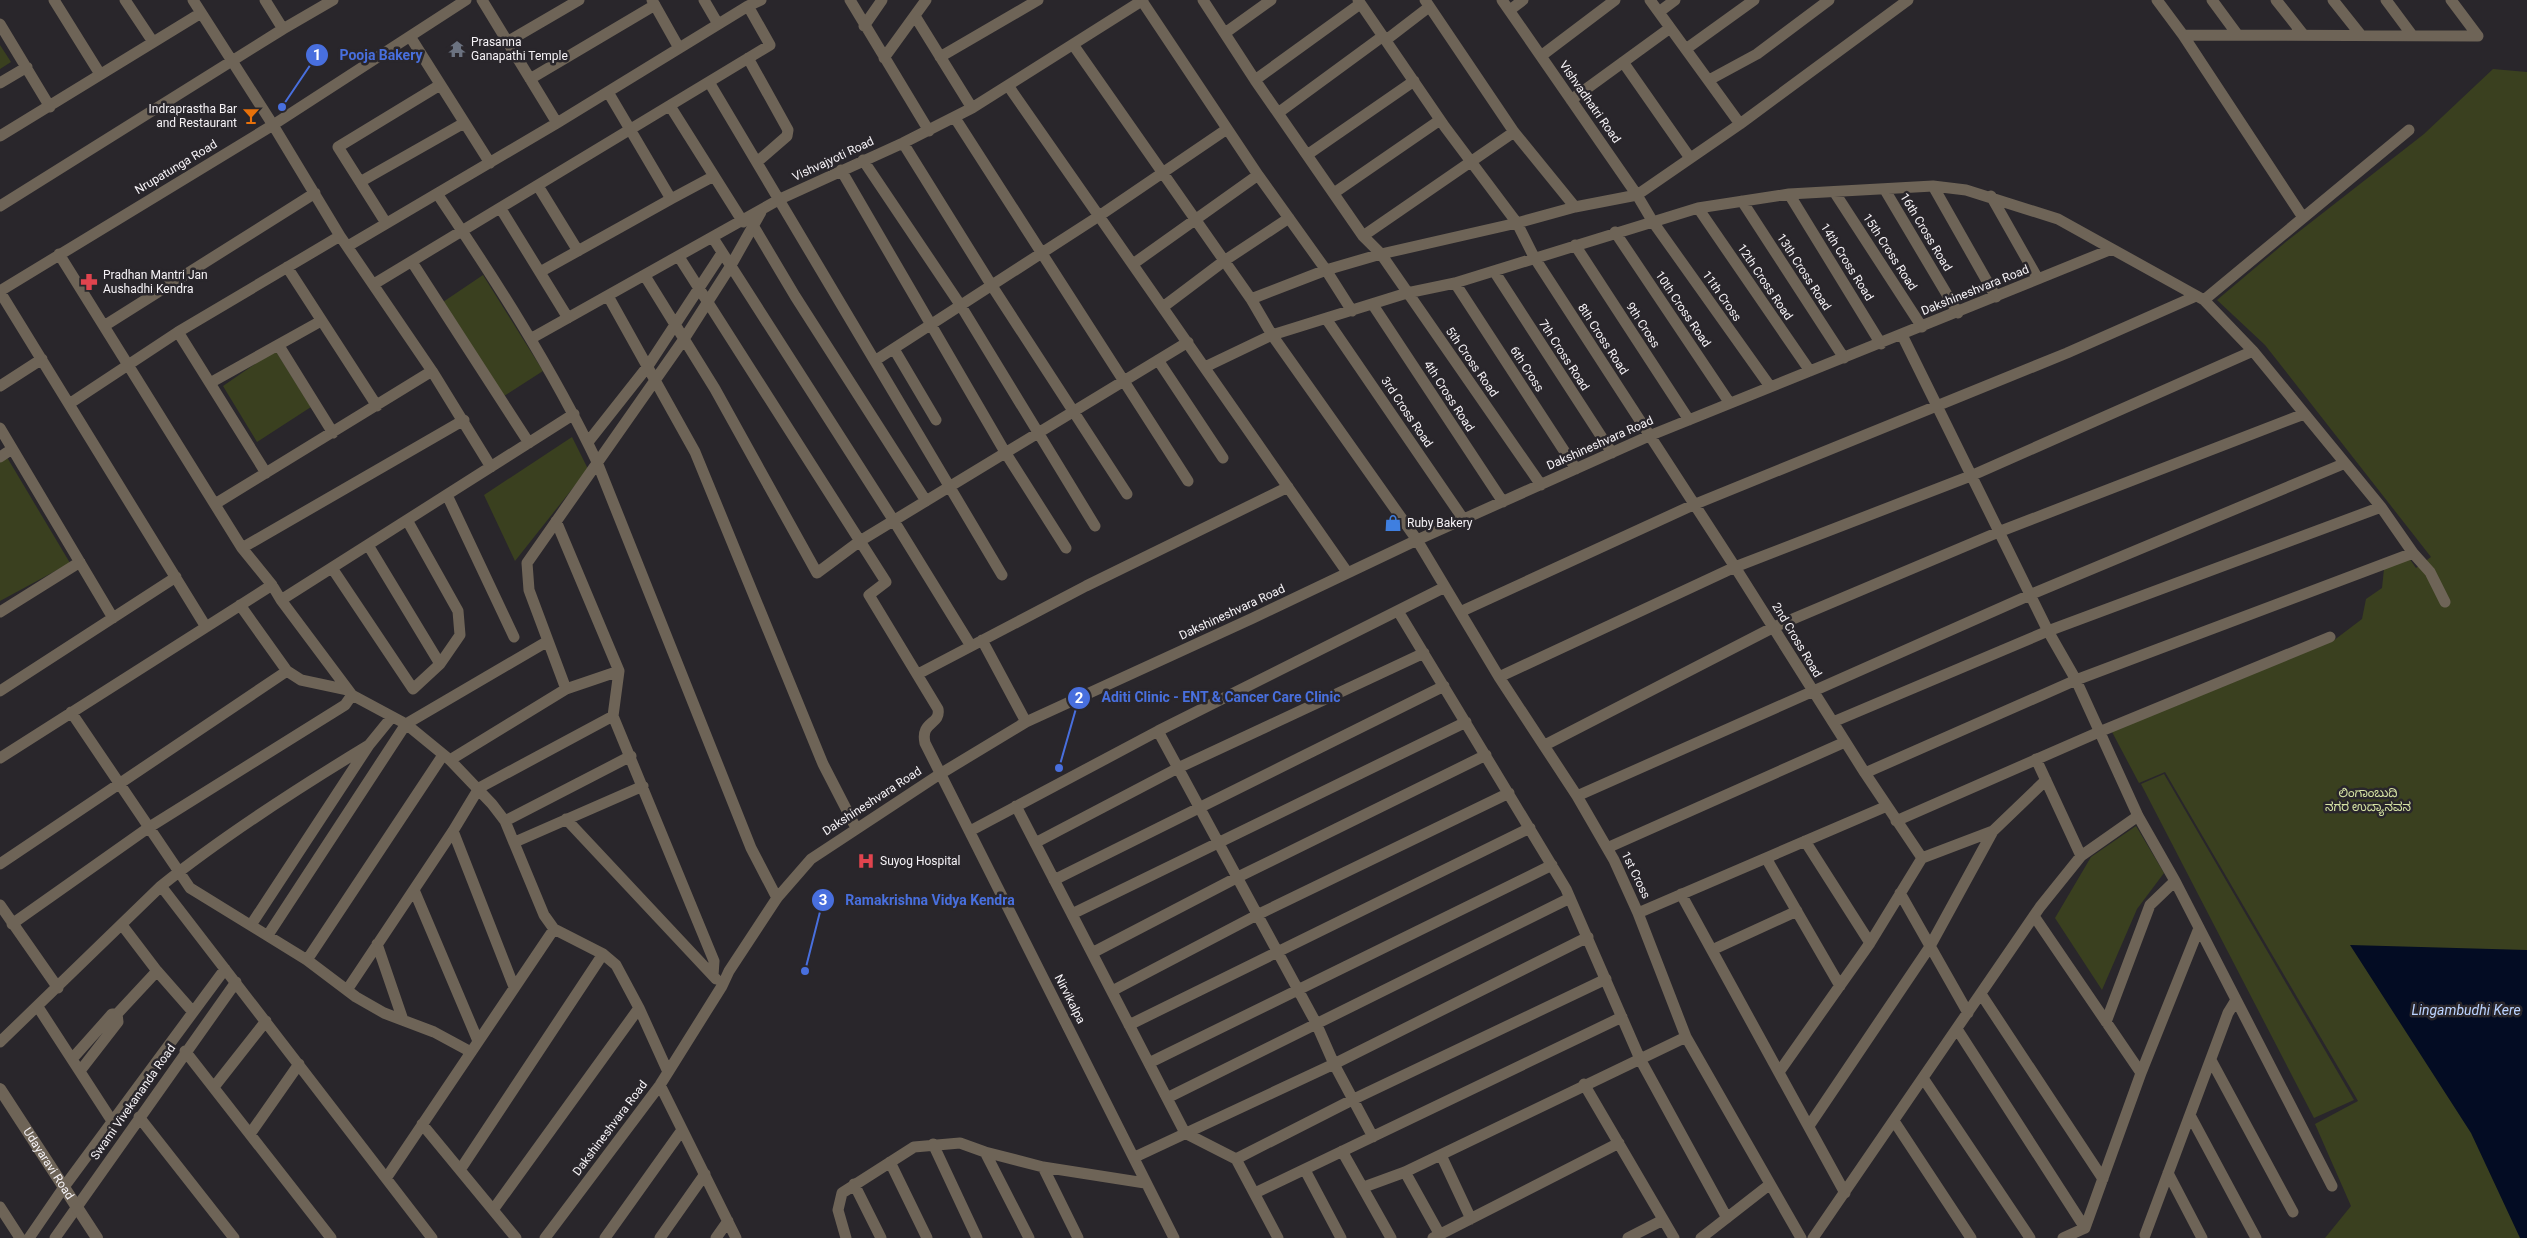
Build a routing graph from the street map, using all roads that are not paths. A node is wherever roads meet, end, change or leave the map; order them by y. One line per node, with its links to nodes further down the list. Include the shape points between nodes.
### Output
1 (54, 0): 68 (street)
2 (125, 0): 56 (street)
3 (193, 0): 41 (street)
4 (265, 0): 47 (street)
5 (333, 0): 34 (street)
6 (466, 0): 54 (street, Nrupatunga Road)
7 (482, 0): 57 (street)
8 (579, 0): 57 (street)
9 (704, 0): 44 (street)
10 (762, 0): 37 (street)
11 (850, 0): 45 (street)
12 (882, 0): 45 (street)
13 (926, 0): 42 (street)
14 (1038, 0): 62 (street)
15 (1142, 0): 58 (street, Vishvajyoti Road); 89 (street)
16 (1203, 0): 48 (street, 5th Cross Road)
17 (1271, 0): 48 (street)
18 (1502, 0): 38 (street, Vishvadhatri Road)
19 (1523, 0): 38 (street)
20 (1615, 0): 61 (street)
21 (1650, 0): 40 (street)
22 (1675, 0): 40 (street)
23 (1754, 0): 60 (street)
24 (1829, 0): 71 (street, via 1757,54)
25 (1886, 0): 39 (street)
26 (1908, 0): 39 (street)
27 (2157, 0): 49 (street)
28 (2212, 0): 50 (street)
29 (2276, 0): 51 (street)
30 (2333, 0): 52 (street)
31 (2386, 0): 53 (street)
32 (2451, 0): 53 (street, via 2478,36)
33 (1359, 2): 55 (street, 8th Cross Road); 70 (street)
34 (319, 3): 47 (street)
35 (654, 3): 59 (street); 69 (street)
36 (1427, 4): 55 (street); 93 (street)
37 (748, 6): 44 (street); 63 (street, via 770,45)
38 (1510, 10): 61 (street, Vishvadhatri Road)
39 (1893, 10): 87 (street)
40 (1659, 12): 46 (street)
41 (201, 13): 56 (street); 65 (street)
42 (915, 16): 62 (street); 64 (street)
43 (0, 24): 67 (street)
44 (718, 24): 59 (street)
45 (864, 26): 64 (street)
46 (1670, 28): 60 (street); 66 (street)
47 (283, 29): 65 (street)
48 (1224, 33): 70 (street, 5th Cross Road)
49 (2182, 34): 50 (street); 126 (street)
50 (2238, 34): 51 (street)
51 (2302, 34): 52 (street)
52 (2360, 34): 53 (street)
53 (2412, 34)
54 (411, 38): 75 (street); 88 (street, Nrupatunga Road)
55 (1384, 38): 72 (street, 8th Cross Road); 82 (street)
56 (152, 42): 68 (street)
57 (507, 42): 69 (street)
58 (1074, 46): 76 (street, Vishvajyoti Road); 103 (street, 1st Cross)
59 (679, 48): 77 (street)
60 (1686, 49): 71 (street)
61 (1541, 56): 78 (street, Vishvadhatri Road)
62 (940, 57): 81 (street)
63 (748, 58): 73 (street); 99 (street, via 788,130 787,136)
64 (884, 58): 91 (street)
65 (231, 61): 88 (street); 120 (street)
66 (1623, 62): 78 (street); 97 (street)
67 (27, 68): 74 (street); 79 (street)
68 (100, 74): 79 (street)
69 (530, 79): 86 (street)
70 (1255, 80): 82 (street, 5th Cross Road)
71 (1709, 80): 87 (street)
72 (1414, 81): 84 (street, 8th Cross Road); 96 (street)
73 (709, 82): 80 (street); 99 (street)
74 (0, 84)
75 (440, 85): 85 (street); 106 (street, via 338,146)
76 (1009, 87): 81 (street, Vishvajyoti Road); 125 (street)
77 (608, 92): 86 (street); 90 (street)
78 (1571, 100): 115 (street, Vishvadhatri Road)
79 (50, 106): 94 (street)
80 (670, 106): 90 (street); 105 (street)
81 (972, 108): 83 (street, Vishvajyoti Road)
82 (1278, 113): 96 (street, 5th Cross Road)
83 (955, 118): 91 (street, Vishvajyoti Road); 143 (street)
84 (1440, 120): 100 (street, 8th Cross Road); 111 (street)
85 (464, 123): 101 (street); 106 (street)
86 (557, 123): 101 (street)
87 (1740, 124): 97 (street)
88 (273, 125): 110 (street); 145 (street, Nrupatunga Road)
89 (1227, 129): 103 (street); 104 (street)
90 (630, 130): 107 (street); 117 (street)
91 (929, 130): 95 (street, Vishvajyoti Road)
92 (2409, 130): 126 (street, via 2332,196)
93 (1514, 132): 100 (street); 121 (street)
94 (0, 136)
95 (903, 143): 98 (street, Vishvajyoti Road); 161 (street)
96 (1307, 155): 111 (street, 5th Cross Road)
97 (1690, 158): 115 (street)
98 (863, 160): 102 (street, Vishvajyoti Road); 171 (street)
99 (758, 162): 118 (street)
100 (1471, 162): 132 (street, 8th Cross Road); 137 (street)
101 (490, 163): 114 (street)
102 (841, 170): 118 (street, Vishvajyoti Road); 178 (street)
103 (1162, 173): 125 (street); 128 (street, 1st Cross)
104 (1258, 175): 127 (street); 128 (street)
105 (714, 176): 117 (street); 129 (street)
106 (360, 182): 131 (street)
107 (538, 186): 123 (street); 142 (street)
108 (1933, 186): 109 (street); 116 (street); 166 (street)
109 (1885, 190): 112 (street); 174 (street, 16th Cross Road)
110 (315, 193): 136 (street); 179 (street)
111 (1334, 193): 137 (street, 5th Cross Road)
112 (1835, 193): 113 (street); 181 (street, 15th Cross Road)
113 (1789, 194): 119 (street); 188 (street, 14th Cross Road)
114 (438, 195): 131 (street); 134 (street)
115 (1637, 195): 121 (street); 130 (street, Vishvadhatri Road)
116 (1991, 196): 141 (street, via 2058,219); 158 (street)
117 (671, 199): 142 (street)
118 (780, 199): 124 (street, Vishvajyoti Road); 194 (street)
119 (1742, 202): 122 (street); 192 (street, 13th Cross Road)
120 (0, 206)
121 (1575, 207): 132 (street)
122 (1698, 208): 130 (street); 200 (street, 12th Cross Road)
123 (501, 209): 134 (street); 156 (street)
124 (761, 212): 129 (street, Vishvajyoti Road); 133 (street)
125 (1099, 216): 143 (street); 151 (street)
126 (2302, 216): 167 (street)
127 (1289, 218): 149 (street); 154 (street)
128 (1194, 220): 149 (street, 1st Cross); 151 (street)
129 (743, 222): 138 (street, Vishvajyoti Road)
130 (1653, 222): 135 (street); 204 (street, 11th Cross)
131 (386, 223): 140 (street)
132 (1517, 223): 146 (street); 148 (street, 8th Cross Road)
133 (754, 227): 152 (street); 239 (street)
134 (463, 232): 150 (street); 185 (street)
135 (1615, 232): 139 (street); 206 (street, 10th Cross Road)
136 (340, 236): 140 (street); 153 (street)
137 (1363, 236): 146 (street, 5th Cross Road)
138 (713, 238): 144 (street); 147 (street, Vishvajyoti Road)
139 (1575, 245): 148 (street); 215 (street, 9th Cross)
140 (348, 246): 160 (street)
141 (2112, 249): 158 (street, Dakshineshvara Road); 167 (street)
142 (578, 251): 156 (street)
143 (1043, 252): 161 (street); 201 (street)
144 (722, 253): 152 (street); 163 (street)
145 (59, 254): 162 (street, Nrupatunga Road); 179 (street)
146 (1381, 254): 154 (street); 164 (street, 5th Cross Road)
147 (679, 257): 157 (street, Vishvajyoti Road); 163 (street)
148 (1534, 258): 155 (street); 219 (street, 8th Cross Road)
149 (1224, 261): 168 (street, 1st Cross); 172 (street)
150 (412, 262): 160 (street); 221 (street)
151 (1133, 264): 172 (street)
152 (730, 266): 169 (street); 245 (street)
153 (286, 267): 176 (street); 182 (street)
154 (1326, 270): 168 (street); 173 (street)
155 (1494, 271): 159 (street); 224 (street, 7th Cross Road)
156 (540, 272): 175 (street)
157 (645, 276): 165 (street, Vishvajyoti Road); 180 (street)
158 (2038, 280): 166 (street, Dakshineshvara Road)
159 (1455, 283): 164 (street); 230 (street, 6th Cross)
160 (374, 284): 199 (street)
161 (992, 286): 171 (street); 210 (street)
162 (0, 291): 193 (street)
163 (700, 291): 169 (street); 180 (street)
164 (1407, 293): 170 (street); 234 (street, 5th Cross Road)
165 (608, 296): 175 (street, Vishvajyoti Road); 197 (street)
166 (1996, 297): 174 (street, Dakshineshvara Road)
167 (2200, 298): 191 (street); 208 (street)
168 (1251, 300): 183 (street, 1st Cross)
169 (707, 303): 186 (street); 251 (street)
170 (1373, 305): 173 (street); 240 (street, 4th Cross Road)
171 (961, 306): 178 (street); 217 (street)
172 (1163, 307): 187 (street)
173 (1352, 312): 177 (street)
174 (1958, 313): 181 (street, Dakshineshvara Road)
175 (568, 318): 185 (street, Vishvajyoti Road)
176 (322, 320): 189 (street); 209 (street)
177 (1327, 320): 183 (street); 246 (street, 3rd Cross Road)
178 (932, 325): 190 (street); 223 (street)
179 (104, 326): 196 (street)
180 (675, 326): 186 (street); 197 (street)
181 (1922, 326): 184 (street, Dakshineshvara Road)
182 (178, 332): 196 (street); 203 (street)
183 (1272, 335): 198 (street); 250 (street, 1st Cross)
184 (1902, 335): 188 (street, Dakshineshvara Road); 208 (street)
185 (532, 338): 211 (street)
186 (684, 339): 202 (street); 251 (street, via 817,573)
187 (1188, 342): 195 (street); 198 (street)
188 (1881, 344): 192 (street, Dakshineshvara Road)
189 (279, 346): 203 (street); 218 (street)
190 (894, 349): 194 (street); 214 (street)
191 (2253, 351): 212 (street); 232 (street)
192 (1844, 358): 200 (street, Dakshineshvara Road)
193 (42, 359): 205 (street); 207 (street)
194 (876, 360): 235 (street)
195 (1158, 360): 201 (street); 226 (street)
196 (128, 364): 207 (street); 241 (street)
197 (648, 366): 202 (street); 220 (street)
198 (1205, 367): 236 (street)
199 (432, 371): 209 (street); 213 (street)
200 (1810, 371): 204 (street, Dakshineshvara Road)
201 (1124, 380): 210 (street); 233 (street)
202 (656, 381): 227 (street); 326 (street, via 695,452 823,764)
203 (210, 383): 231 (street)
204 (1769, 385): 206 (street, Dakshineshvara Road)
205 (0, 386)
206 (1729, 402): 215 (street, Dakshineshvara Road)
207 (69, 404): 261 (street)
208 (1938, 404): 232 (street); 242 (street)
209 (377, 406): 218 (street)
210 (1074, 411): 217 (street); 237 (street)
211 (574, 414): 220 (street); 221 (street)
212 (2304, 414): 228 (street); 249 (street)
213 (464, 420): 229 (street); 253 (street)
214 (936, 420)
215 (1689, 420): 219 (street, Dakshineshvara Road)
216 (0, 428): 222 (street)
217 (1040, 432): 223 (street); 248 (street)
218 (333, 433): 231 (street)
219 (1649, 436): 224 (street, Dakshineshvara Road); 242 (street, 2nd Cross Road)
220 (588, 442): 227 (street)
221 (529, 443): 229 (street)
222 (12, 449): 225 (street); 256 (street)
223 (1006, 452): 235 (street); 254 (street)
224 (1612, 453): 230 (street, Dakshineshvara Road)
225 (0, 457)
226 (1223, 458)
227 (597, 462): 247 (street); 349 (street, via 751,848)
228 (2343, 464): 243 (street); 264 (street)
229 (491, 467): 238 (street)
230 (1576, 469): 234 (street, Dakshineshvara Road)
231 (266, 473): 241 (street)
232 (1973, 475): 249 (street); 257 (street)
233 (1188, 482)
234 (1541, 485): 240 (street, Dakshineshvara Road)
235 (950, 487): 239 (street); 260 (street)
236 (1288, 487): 259 (street); 277 (street)
237 (1127, 494)
238 (447, 495): 244 (street); 275 (street)
239 (926, 501): 245 (street)
240 (1503, 502): 246 (street, Dakshineshvara Road)
241 (215, 504): 253 (street)
242 (1693, 505): 257 (street, 2nd Cross Road); 270 (street)
243 (2380, 507): 255 (street); 274 (street)
244 (408, 520): 252 (street); 281 (street, via 458,611 460,635)
245 (894, 520): 251 (street); 279 (street)
246 (1464, 520): 250 (street, Dakshineshvara Road)
247 (556, 521): 278 (street, via 527,563 529,590); 282 (street)
248 (1095, 526)
249 (2000, 531): 264 (street); 273 (street)
250 (1417, 540): 259 (street, Dakshineshvara Road); 263 (street, 1st Cross)
251 (860, 541): 284 (street, via 886,582 869,595)
252 (368, 545): 258 (street); 281 (street)
253 (242, 548): 262 (street)
254 (1066, 548)
255 (2413, 553): 266 (street, via 2430,572); 286 (street)
256 (80, 562): 269 (street); 271 (street)
257 (1736, 567): 273 (street, 2nd Cross Road); 285 (street)
258 (332, 568): 265 (street); 281 (street, via 414,689)
259 (1347, 572): 295 (street, Dakshineshvara Road)
260 (1002, 575)
261 (176, 577): 271 (street); 272 (street)
262 (272, 585): 265 (street); 267 (street)
263 (1446, 587): 268 (street); 270 (street, 1st Cross)
264 (2032, 594): 274 (street); 291 (street)
265 (281, 600): 290 (street)
266 (2445, 602)
267 (240, 605): 272 (street); 283 (street)
268 (1398, 611): 280 (street); 299 (street)
269 (0, 612)
270 (1460, 612): 285 (street, 1st Cross)
271 (113, 618): 289 (street)
272 (206, 627): 292 (street)
273 (1774, 627): 291 (street, 2nd Cross Road); 303 (street)
274 (2048, 632): 286 (street); 297 (street)
275 (514, 637)
276 (2330, 637): 300 (street)
277 (982, 640): 279 (street); 295 (street)
278 (548, 641): 288 (street); 298 (street)
279 (970, 646): 284 (street)
280 (1424, 653): 287 (street); 309 (street)
281 (440, 664)
282 (619, 670): 288 (street); 293 (street)
283 (287, 671): 290 (street, via 301,680); 313 (street)
284 (918, 674): 311 (street, Nirvikalpa, via 938,709 939,715 925,728 923,735)
285 (1499, 677): 303 (street, 1st Cross)
286 (2076, 680): 300 (street); 310 (street)
287 (1444, 686): 296 (street); 320 (street)
288 (566, 689): 307 (street)
289 (0, 690)
290 (350, 692): 294 (street); 325 (street, via 345,705)
291 (1812, 692): 297 (street, 2nd Cross Road); 317 (street)
292 (71, 712): 306 (street); 313 (street)
293 (614, 716): 305 (street); 315 (street)
294 (391, 718): 298 (street); 302 (street)
295 (1026, 722): 311 (street, Dakshineshvara Road)
296 (1466, 722): 304 (street); 334 (street)
297 (1833, 722): 301 (street, 2nd Cross Road)
298 (406, 724): 307 (street); 362 (street)
299 (1158, 731): 309 (street); 318 (street)
300 (2099, 732): 308 (street); 321 (street)
301 (1845, 742): 310 (street, 2nd Cross Road); 335 (street)
302 (369, 745): 341 (street, via 324,772); 359 (street)
303 (1545, 745): 317 (street, 1st Cross)
304 (1486, 755): 316 (street); 342 (street)
305 (631, 756): 314 (street); 323 (street)
306 (0, 758)
307 (447, 758): 315 (street); 371 (street)
308 (2036, 760): 312 (street); 324 (street)
309 (1178, 768): 320 (street); 333 (street)
310 (1864, 773): 319 (street, 2nd Cross Road)
311 (940, 774): 326 (street, Dakshineshvara Road); 329 (street, Nirvikalpa)
312 (2046, 780): 330 (street); 336 (street)
313 (117, 783): 325 (street); 339 (street)
314 (643, 786): 322 (street); 374 (street, via 714,961)
315 (478, 788): 323 (street); 328 (street)
316 (1509, 793): 327 (street); 355 (street)
317 (1577, 796): 335 (street, 1st Cross)
318 (1016, 806): 329 (street); 333 (street)
319 (1886, 806): 324 (street, 2nd Cross Road); 331 (street)
320 (1200, 807): 334 (street); 343 (street)
321 (2138, 816): 336 (street); 344 (street)
322 (566, 818): 332 (street); 374 (street)
323 (505, 821): 332 (street)
324 (1896, 821): 338 (street, 2nd Cross Road)
325 (148, 828): 341 (street); 357 (street)
326 (856, 828): 349 (street, Dakshineshvara Road, via 811,858)
327 (1530, 828): 340 (street); 369 (street)
328 (453, 831): 346 (street); 379 (street)
329 (970, 831): 435 (street, Nirvikalpa)
330 (1992, 831): 338 (street); 366 (street)
331 (1805, 841): 337 (street); 364 (street)
332 (515, 842): 361 (street, via 544,915)
333 (1035, 843): 343 (street)
334 (1220, 843): 342 (street); 354 (street)
335 (1607, 848): 353 (street, 1st Cross)
336 (2081, 856): 356 (street)
337 (1766, 858): 348 (street); 352 (street)
338 (1922, 858): 347 (street)
339 (0, 864)
340 (1552, 865): 350 (street); 382 (street)
341 (179, 872): 345 (street); 359 (street, via 190,888)
342 (1238, 877): 355 (street); 368 (street)
343 (1054, 880): 354 (street)
344 (2175, 881): 360 (street); 394 (street, via 2150,905)
345 (161, 886): 358 (street); 372 (street)
346 (414, 890): 365 (street); 399 (street)
347 (1900, 893): 364 (street); 366 (street)
348 (1682, 894): 353 (street); 367 (street)
349 (777, 898): 377 (street, Dakshineshvara Road)
350 (1570, 898): 363 (street); 395 (street)
351 (0, 904): 357 (street)
352 (1797, 911): 367 (street); 378 (street)
353 (1638, 913): 398 (street, 1st Cross)
354 (1072, 914): 368 (street)
355 (1258, 915): 369 (street); 383 (street)
356 (2034, 916): 384 (street); 394 (street)
357 (12, 924): 380 (street)
358 (122, 925): 373 (street); 380 (street)
359 (251, 925): 362 (street)
360 (2199, 928): 385 (street); 412 (street)
361 (554, 929): 370 (street); 379 (street)
362 (268, 935): 371 (street)
363 (1588, 937): 375 (street); 408 (street)
364 (1870, 943): 378 (street)
365 (378, 944): 381 (street); 392 (street)
366 (1929, 948): 389 (street); 425 (street)
367 (1712, 950): 411 (street)
368 (1092, 952): 383 (street)
369 (1278, 953): 382 (street); 396 (street)
370 (603, 954): 387 (street, via 616,964); 439 (street)
371 (307, 960): 381 (street)
372 (225, 968): 376 (street); 388 (street)
373 (156, 971): 388 (street); 390 (street)
374 (713, 976): 377 (street)
375 (1606, 978): 391 (street); 419 (street)
376 (236, 982): 393 (street); 401 (street, Swami Vivekananda Road)
377 (722, 986): 410 (street, Dakshineshvara Road)
378 (1840, 986): 411 (street)
379 (514, 987): 399 (street)
380 (58, 988): 386 (street)
381 (347, 990): 392 (street)
382 (1298, 990): 395 (street); 406 (street)
383 (1112, 991): 396 (street)
384 (1980, 994): 389 (street); 445 (street)
385 (2236, 1000): 405 (street); 449 (street)
386 (38, 1007): 400 (street); 403 (street)
387 (639, 1008): 410 (street); 456 (street)
388 (193, 1012): 422 (street)
389 (1968, 1013): 397 (street)
390 (117, 1014): 403 (street, via 112,1014); 409 (street, via 118,1022)
391 (1622, 1017): 404 (street); 429 (street)
392 (402, 1020): 402 (street, via 434,1032)
393 (266, 1022): 407 (street); 416 (street)
394 (2106, 1022): 412 (street)
395 (1316, 1023): 408 (street); 418 (street)
396 (1129, 1025): 406 (street)
397 (1957, 1029): 413 (street); 462 (street)
398 (1686, 1037): 404 (street); 448 (street, 1st Cross)
399 (478, 1041): 402 (street)
400 (0, 1042)
401 (185, 1051): 416 (street); 421 (street, Swami Vivekananda Road)
402 (471, 1052): 424 (street)
403 (72, 1059): 409 (street)
404 (1640, 1059): 414 (street); 458 (street)
405 (2211, 1060): 420 (street); 457 (street)
406 (1149, 1063): 418 (street)
407 (300, 1064): 428 (street); 444 (street)
408 (1334, 1064): 419 (street); 427 (street)
409 (80, 1071): 422 (street)
410 (668, 1072): 415 (street, Dakshineshvara Road)
411 (1779, 1072): 425 (street)
412 (2141, 1073): 445 (street)
413 (1924, 1078): 423 (street); 495 (street)
414 (1584, 1084): 430 (street); 434 (street)
415 (660, 1085): 426 (street); 474 (street, Dakshineshvara Road)
416 (214, 1087): 428 (street)
417 (0, 1089): 450 (street, Udayaravi Road)
418 (1167, 1098): 427 (street)
419 (1354, 1099): 429 (street); 436 (street)
420 (2190, 1115): 442 (street); 498 (street)
421 (139, 1117): 455 (street, Swami Vivekananda Road); 470 (street)
422 (112, 1120): 450 (street)
423 (1894, 1121): 452 (street); 494 (street)
424 (422, 1124): 439 (street); 444 (street)
425 (1809, 1126): 452 (street)
426 (682, 1130): 443 (street); 475 (street)
427 (1185, 1133): 435 (street); 436 (street)
428 (250, 1134): 471 (street)
429 (1373, 1137): 433 (street)
430 (1619, 1143): 459 (street); 460 (street)
431 (933, 1144): 432 (street, via 960,1143); 437 (street, via 914,1147); 482 (street)
432 (985, 1152): 438 (street); 483 (street)
433 (1342, 1152): 440 (street); 451 (street)
434 (1441, 1155): 441 (street); 459 (street)
435 (1135, 1157): 446 (street, Nirvikalpa)
436 (1236, 1159): 453 (street)
437 (890, 1162): 447 (street); 481 (street)
438 (1043, 1167): 446 (street); 484 (street)
439 (460, 1170): 456 (street)
440 (1305, 1170): 453 (street); 487 (street)
441 (1405, 1172): 451 (street); 465 (street)
442 (2168, 1173): 463 (street); 464 (street)
443 (705, 1174): 461 (street); 476 (street)
444 (387, 1177): 472 (street)
445 (2102, 1179): 462 (street)
446 (1145, 1183): 485 (street, Nirvikalpa)
447 (854, 1184): 479 (street, via 842,1193 838,1210); 480 (street)
448 (1770, 1185): 458 (street); 492 (street, 1st Cross)
449 (2332, 1186)
450 (64, 1187): 455 (street, Udayaravi Road); 467 (street)
451 (1364, 1188): 488 (street)
452 (1845, 1192): 493 (street)
453 (1254, 1193): 486 (street)
454 (0, 1207): 466 (street)
455 (76, 1207): 468 (street, Swami Vivekananda Road); 469 (street, Udayaravi Road)
456 (493, 1210): 473 (street)
457 (2292, 1212)
458 (1727, 1218): 491 (street)
459 (1471, 1220): 465 (street)
460 (1662, 1220): 489 (street); 490 (street)
461 (728, 1221): 477 (street); 478 (street)
462 (2085, 1228): 496 (street)
463 (2194, 1232): 497 (street)
464 (2145, 1235)
465 (1437, 1236)
466 (20, 1238)
467 (29, 1238)
468 (55, 1238)
469 (97, 1238)
470 (234, 1238)
471 (331, 1238)
472 (432, 1238)
473 (516, 1238)
474 (545, 1238)
475 (604, 1238)
476 (660, 1238)
477 (716, 1238)
478 (736, 1238)
479 (846, 1238)
480 (881, 1238)
481 (927, 1238)
482 (977, 1238)
483 (1029, 1238)
484 (1078, 1238)
485 (1174, 1238)
486 (1278, 1238)
487 (1341, 1238)
488 (1391, 1238)
489 (1628, 1238)
490 (1674, 1238)
491 (1701, 1238)
492 (1801, 1238)
493 (1813, 1238)
494 (1972, 1238)
495 (2030, 1238)
496 (2063, 1238)
497 (2202, 1238)
498 (2256, 1238)

